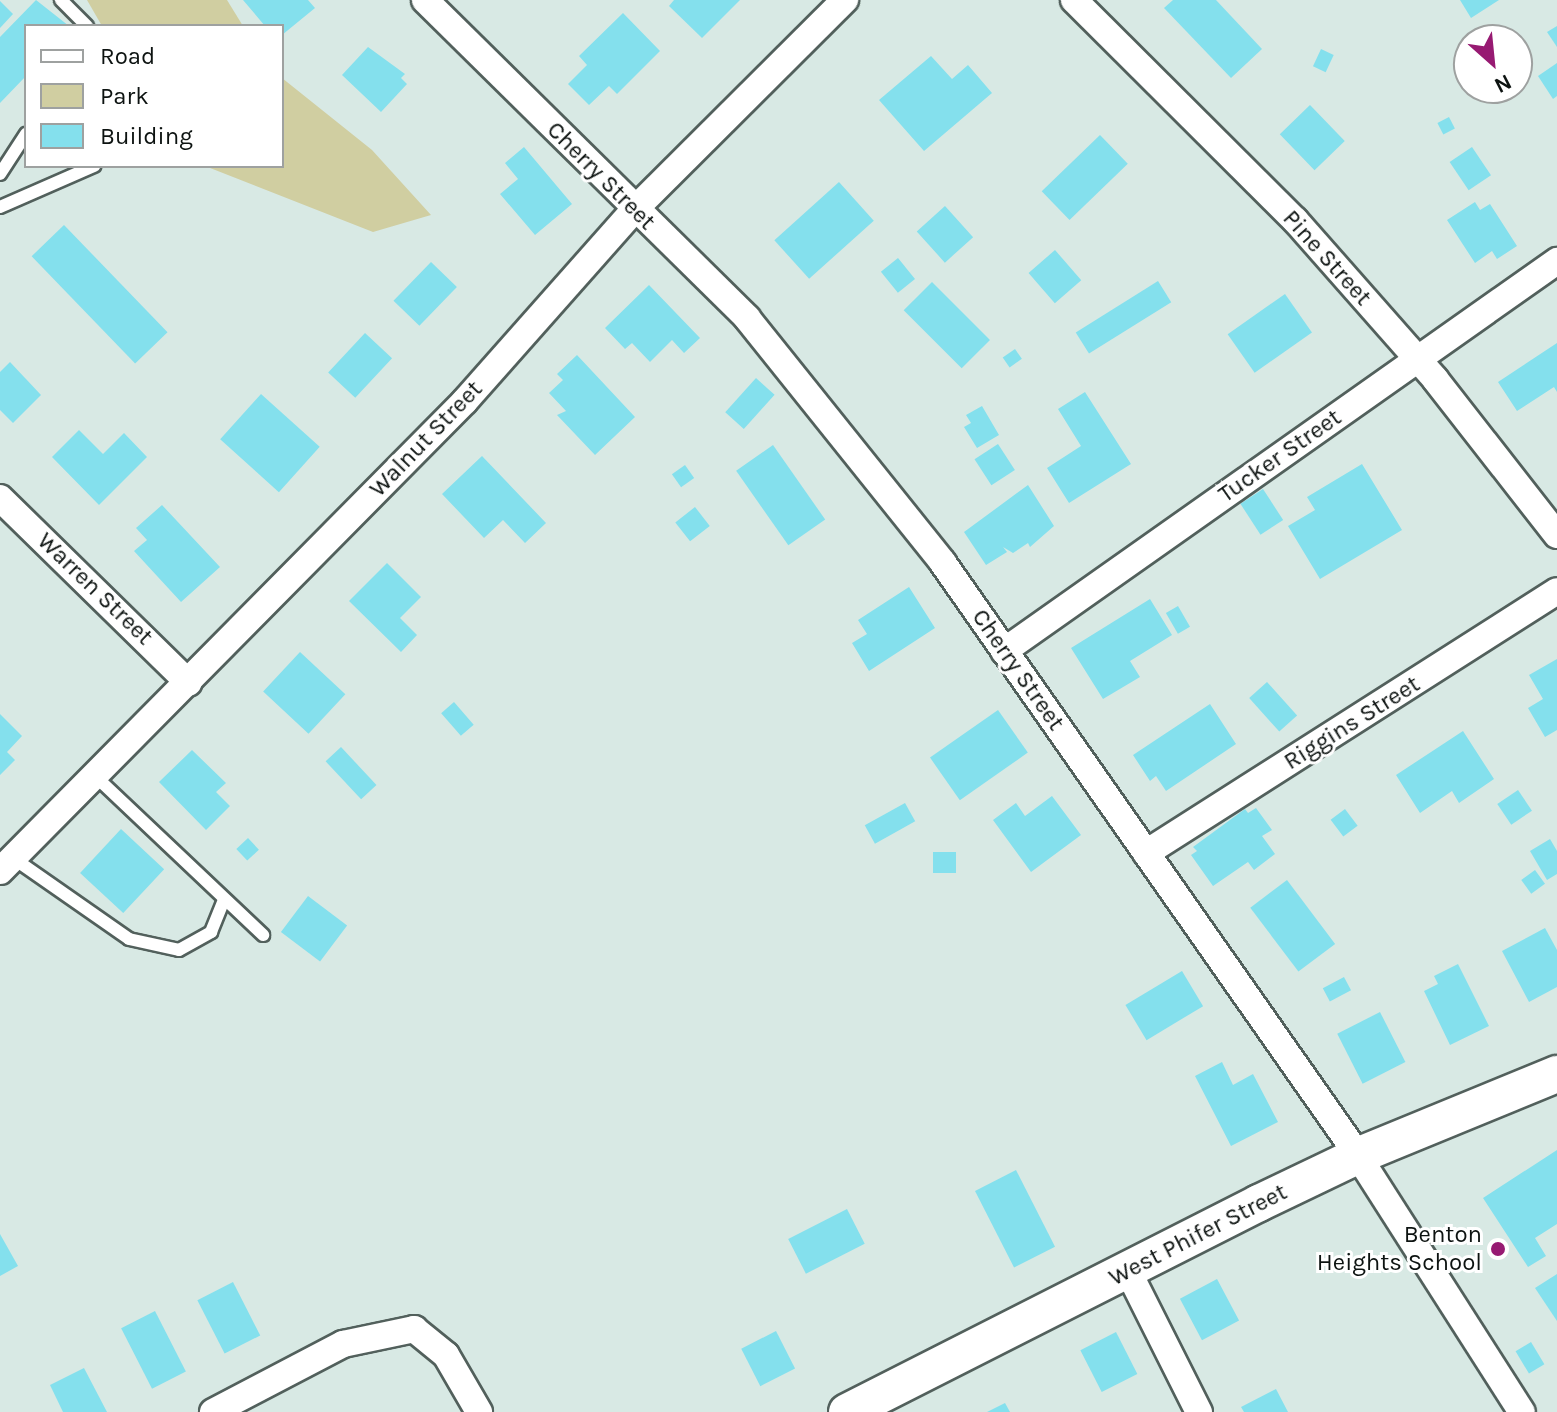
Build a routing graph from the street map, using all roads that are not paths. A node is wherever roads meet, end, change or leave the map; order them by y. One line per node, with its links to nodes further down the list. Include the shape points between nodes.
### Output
1 (61, 0): 5 (lane)
2 (425, 0): 10 (street, Cherry Street)
3 (845, 0): 10 (street, Walnut Street)
4 (1074, 0): 12 (street, Pine Street, via 1295,220)
5 (85, 24)
6 (24, 137): 8 (lane)
7 (89, 168): 9 (lane)
8 (0, 174)
9 (0, 207)
10 (634, 210): 16 (street, Cherry Street, via 747,318 943,563); 17 (street, Walnut Street, via 465,401)
11 (1557, 261): 12 (street, Tucker Street)
12 (1417, 359): 14 (street, Pine Street); 16 (street, Tucker Street)
13 (0, 498): 17 (street, Warren Street)
14 (1557, 535)
15 (1557, 591): 19 (street, Riggins Street)
16 (1004, 651): 19 (street, Cherry Street)
17 (189, 683): 18 (street, Walnut Street)
18 (94, 775): 20 (street, Walnut Street); 21 (lane)
19 (1146, 853): 24 (street, Cherry Street)
20 (7, 865): 21 (lane, via 129,939 179,950 211,932)
21 (224, 899): 22 (lane)
22 (263, 935)
23 (1557, 1074): 24 (street, West Phifer Street)
24 (1357, 1156): 25 (street, West Phifer Street); 30 (street, Cherry Street)
25 (1128, 1271): 28 (street, West Phifer Street); 29 (street)
26 (213, 1412): 27 (street, via 343,1344 414,1329 446,1355)
27 (479, 1412)
28 (847, 1412)
29 (1199, 1412)
30 (1522, 1412)

